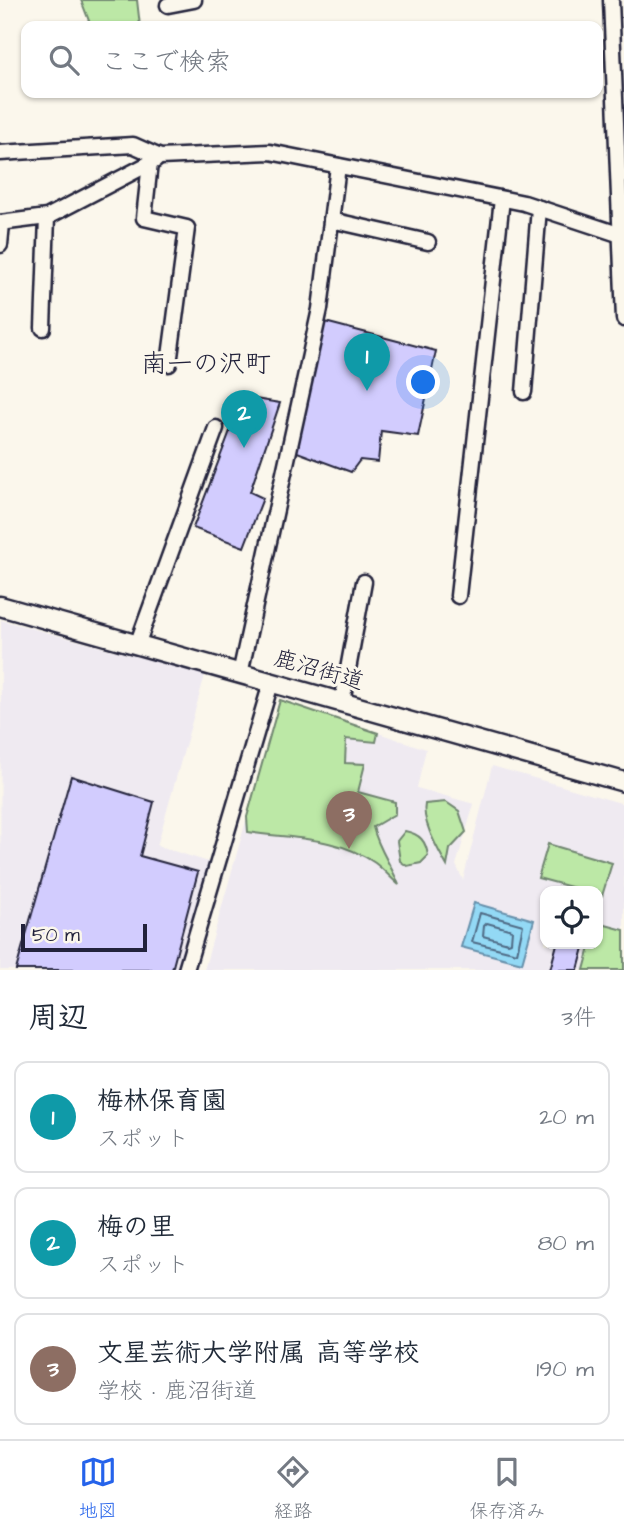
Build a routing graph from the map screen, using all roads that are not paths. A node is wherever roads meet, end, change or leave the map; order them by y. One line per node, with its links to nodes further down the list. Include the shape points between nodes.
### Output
1 (194, 0): 3 (street)
2 (611, 0): 12 (street)
3 (168, 5)
4 (0, 153): 5 (street, via 133,145)
5 (155, 160): 6 (street, via 270,152); 9 (street); 17 (street, via 144,218 187,228)
6 (338, 166): 7 (street); 10 (street)
7 (502, 199): 8 (street); 21 (street)
8 (539, 208): 12 (street); 18 (street)
9 (47, 217): 11 (street); 16 (street)
10 (331, 220): 13 (street); 24 (street, via 320,309)
11 (1, 223): 14 (street)
12 (623, 236): 15 (street)
13 (428, 242)
14 (0, 245)
15 (624, 319)
16 (43, 328)
17 (169, 364)
18 (524, 392)
19 (216, 428): 23 (street)
20 (364, 582): 26 (street)
21 (458, 596)
22 (0, 606): 23 (street, 鹿沼街道)
23 (137, 645): 24 (street, 鹿沼街道)
24 (240, 674): 25 (street, 鹿沼街道)
25 (271, 682): 26 (street, 鹿沼街道); 28 (street)
26 (342, 702): 27 (street, 鹿沼街道)
27 (624, 782)
28 (186, 970)

